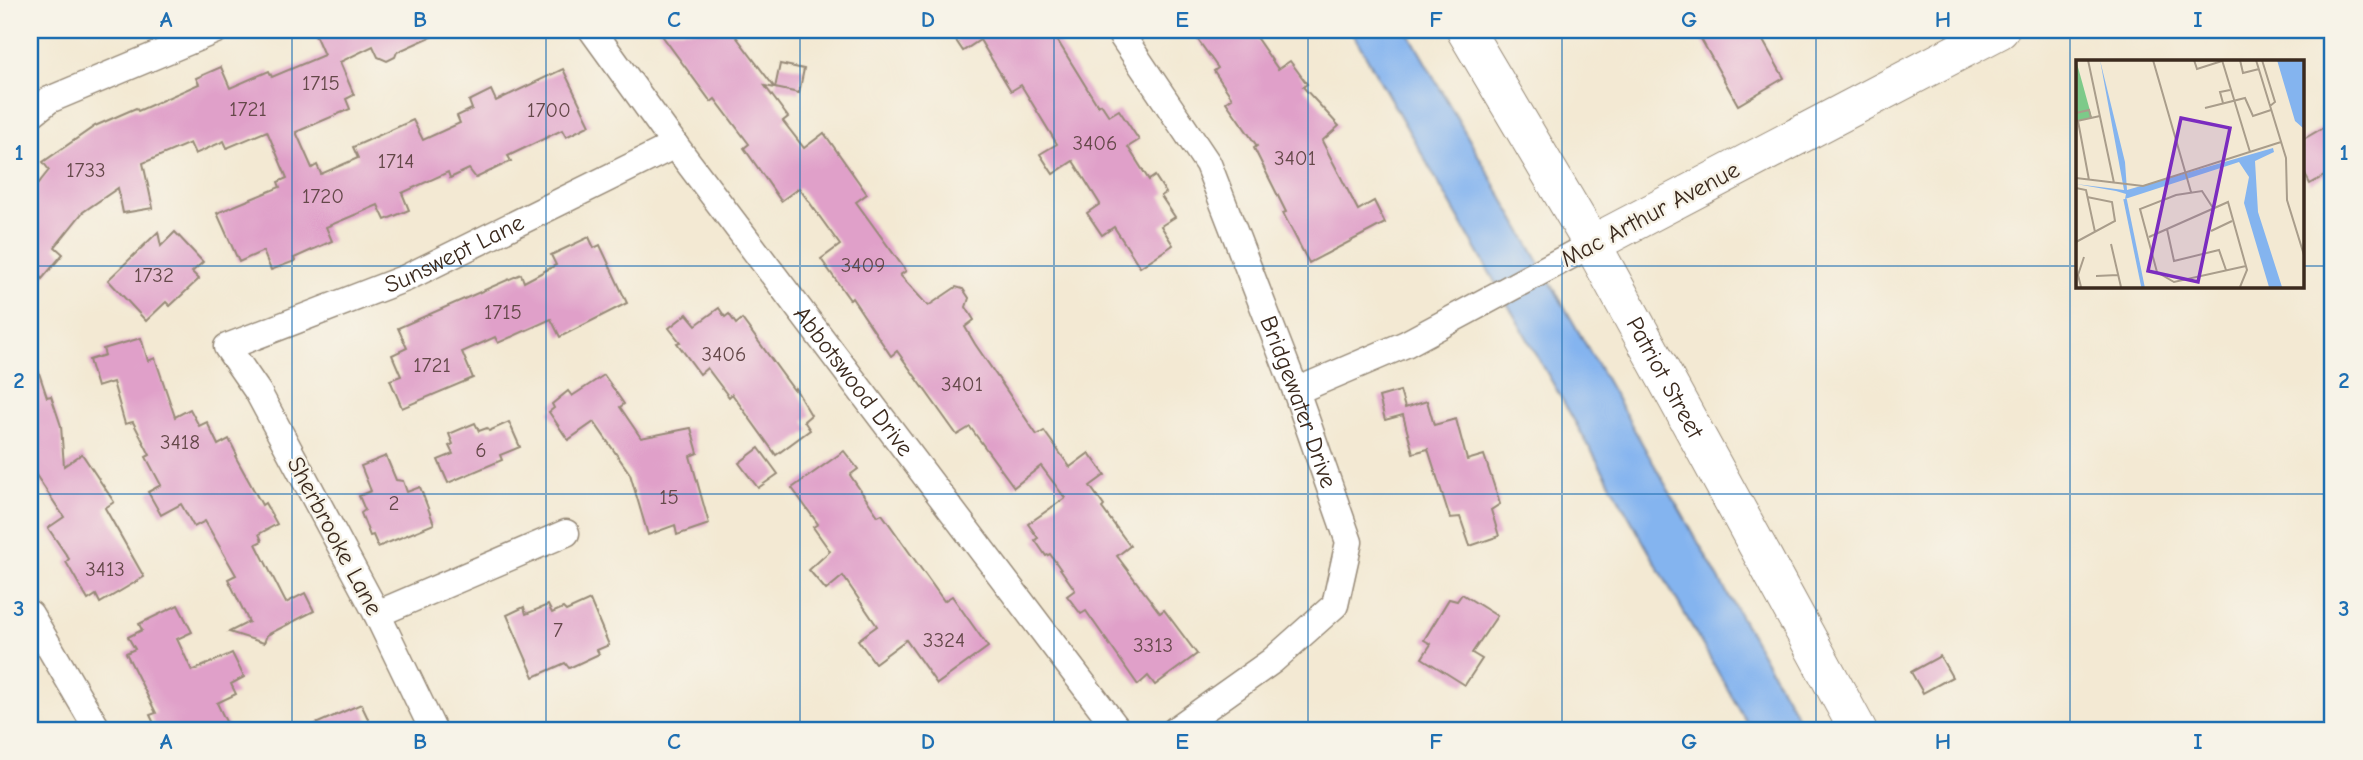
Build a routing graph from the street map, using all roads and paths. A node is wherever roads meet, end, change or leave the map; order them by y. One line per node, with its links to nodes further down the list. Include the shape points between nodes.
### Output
1 (216, 30): 6 (street, via 49,100)
2 (592, 30): 7 (street, Abbotswood Drive)
3 (1118, 30): 10 (street, Bridgewater Drive, via 1208,164)
4 (1465, 30): 8 (main road, Patriot Street)
5 (2000, 30): 8 (main road, Mac Arthur Avenue)
6 (30, 115)
7 (675, 145): 9 (street, Sunswept Lane, via 406,278); 16 (street, Abbotswood Drive)
8 (1592, 244): 10 (street, Mac Arthur Avenue, via 1406,344); 18 (main road, Patriot Street)
9 (228, 347): 13 (street, Sherbrooke Lane, via 258,392)
10 (1296, 391): 17 (street, Bridgewater Drive, via 1349,542 1335,605 1272,661)
11 (566, 533): 13 (street)
12 (30, 614): 14 (street)
13 (377, 614): 15 (street, Sherbrooke Lane)
14 (98, 730)
15 (433, 730)
16 (1118, 730)
17 (1175, 730)
18 (1858, 730)

